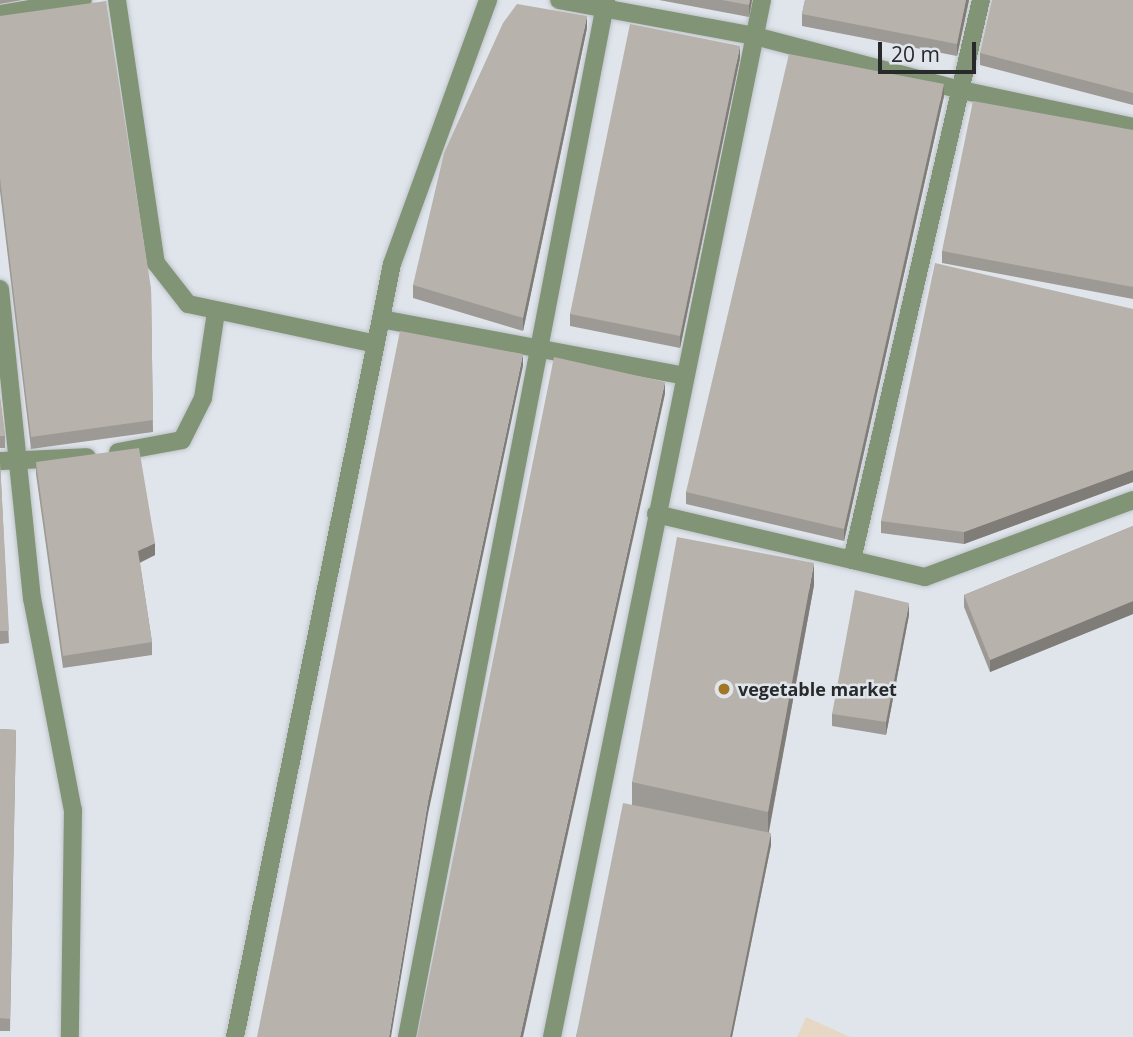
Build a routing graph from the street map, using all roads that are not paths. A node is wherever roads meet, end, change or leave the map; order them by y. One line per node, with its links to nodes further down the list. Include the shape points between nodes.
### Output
1 (83, 0): 8 (street)
2 (117, 0): 13 (street, via 156,263 188,304)
3 (488, 0): 14 (street, via 392,264)
4 (559, 0): 7 (street)
5 (762, 0): 9 (street)
6 (981, 0): 10 (street)
7 (606, 4): 9 (street); 16 (street)
8 (0, 13)
9 (755, 36): 10 (street); 17 (street)
10 (961, 90): 11 (street); 21 (street)
11 (1133, 127)
12 (0, 289): 18 (street)
13 (216, 312): 15 (street); 18 (street, via 203,398 182,440 83,457)
14 (381, 319): 15 (street); 16 (street)
15 (376, 344): 23 (street)
16 (539, 351): 17 (street); 24 (street)
17 (685, 376): 20 (street)
18 (9, 460): 22 (street, via 73,810)
19 (1133, 500): 21 (street, via 925,577)
20 (656, 514): 21 (street); 25 (street)
21 (852, 559)
22 (70, 1037)
23 (235, 1037)
24 (407, 1037)
25 (552, 1037)

